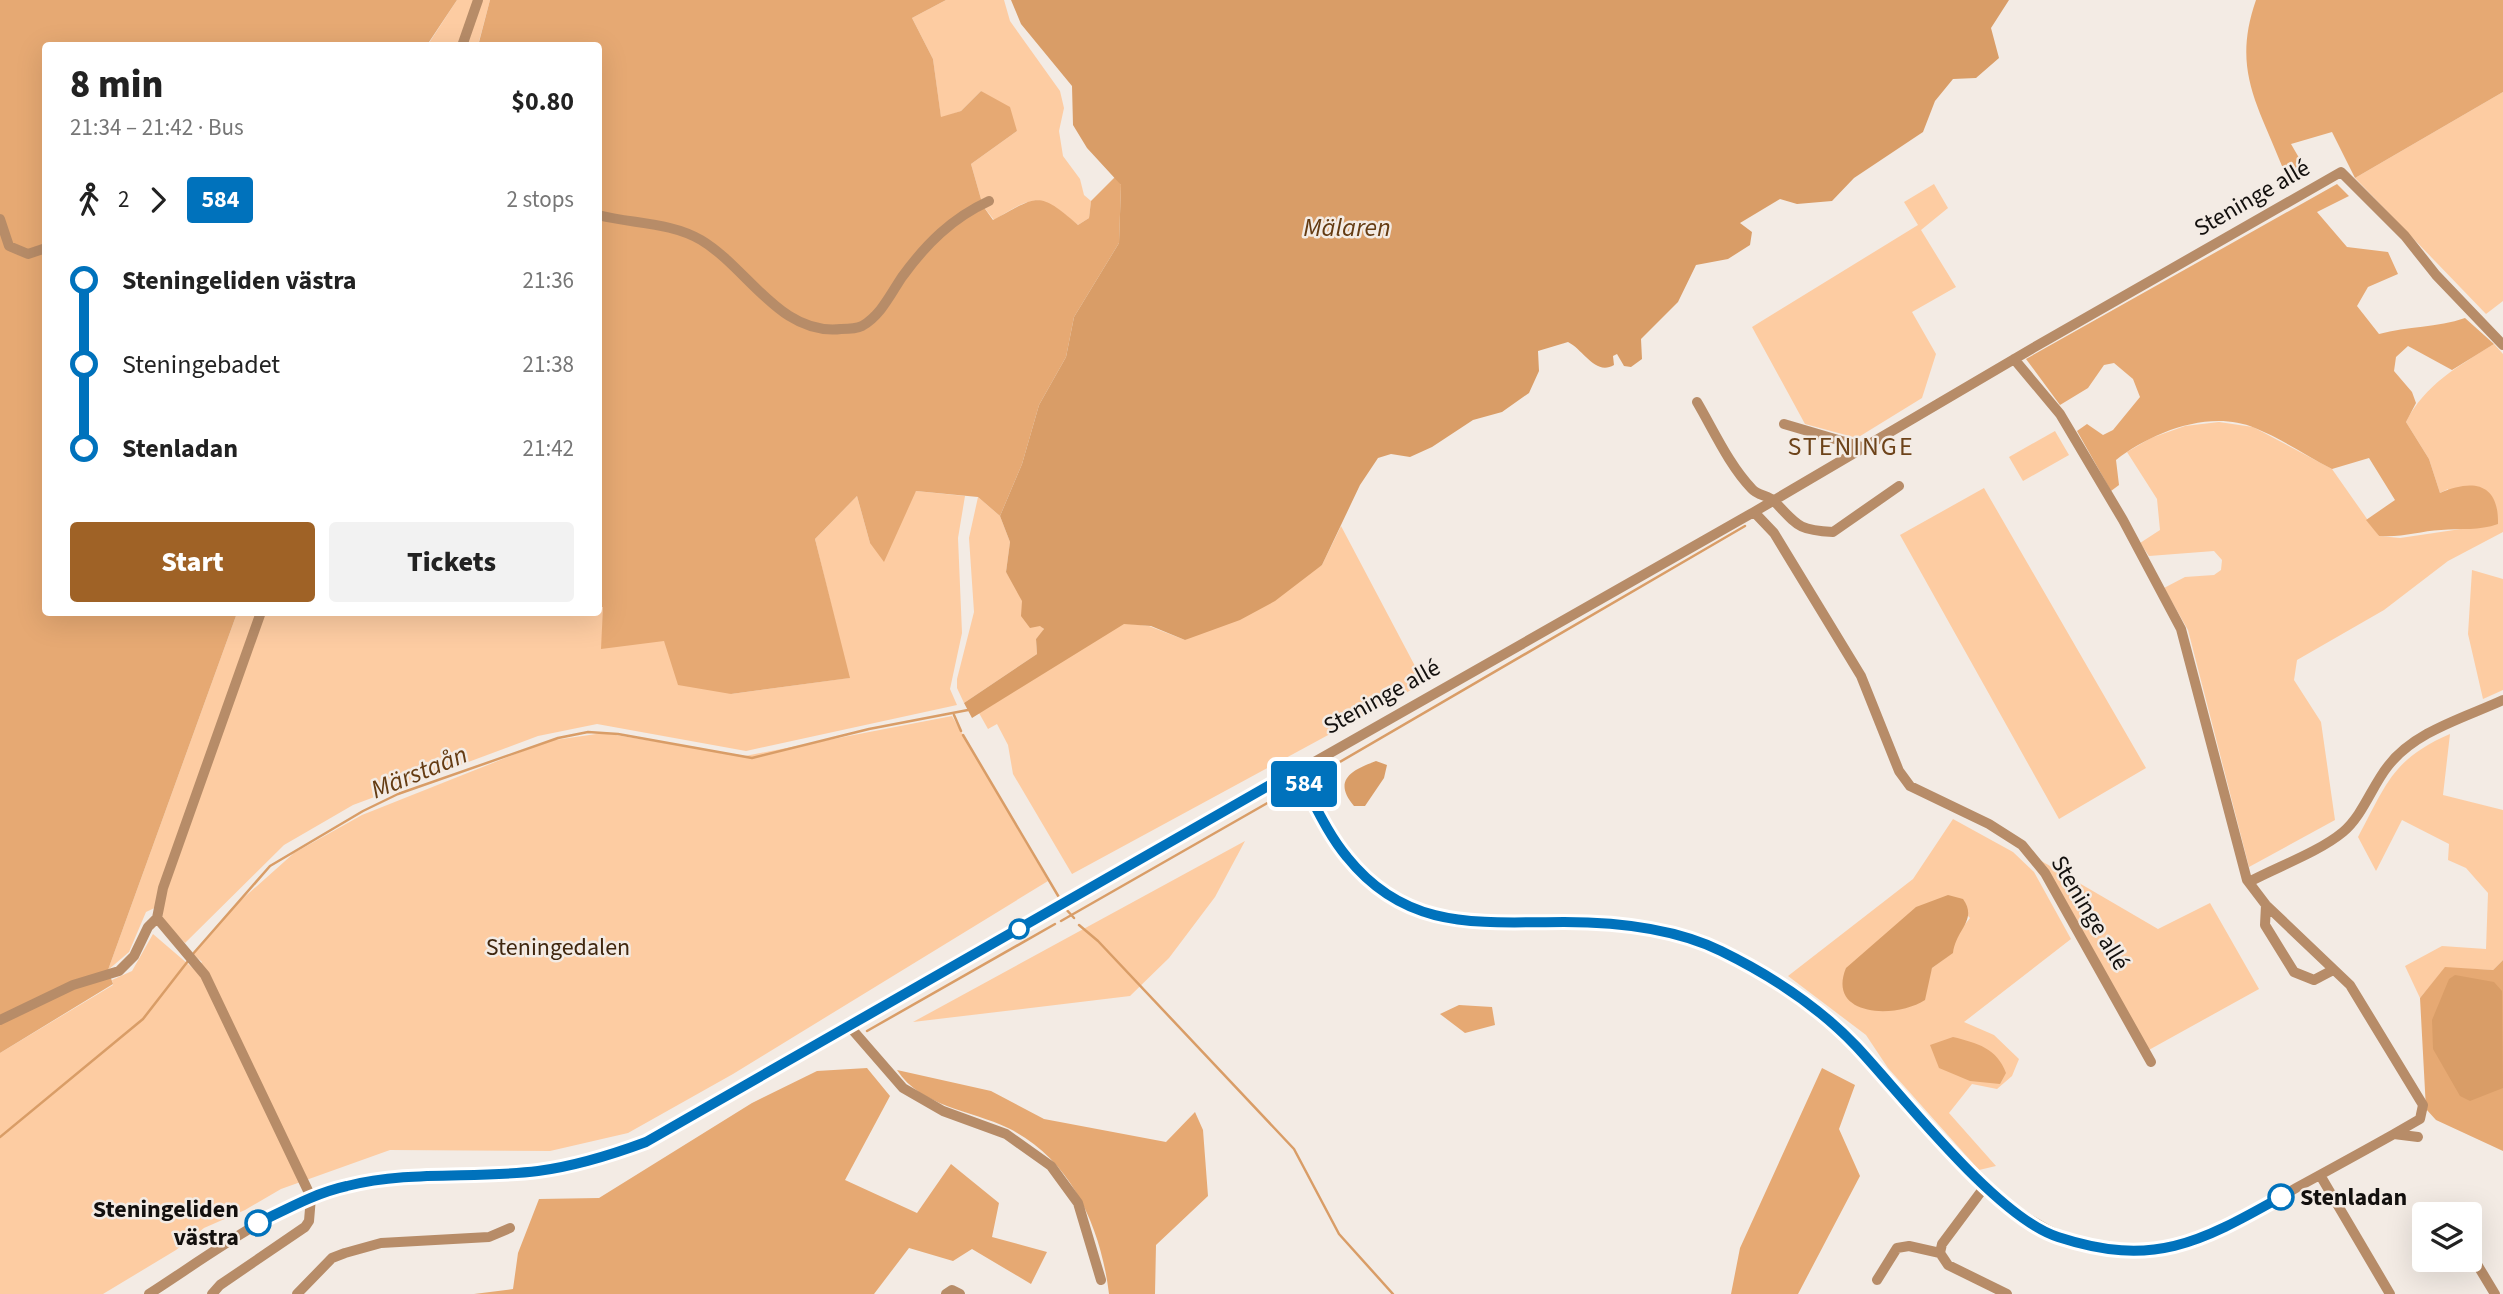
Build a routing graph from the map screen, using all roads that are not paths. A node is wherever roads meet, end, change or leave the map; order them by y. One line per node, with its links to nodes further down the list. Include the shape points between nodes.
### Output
1 (478, 0): 2 (street)
2 (463, 42)
3 (989, 201): 4 (street, via 950,223 934,238 879,312 860,327 832,330 809,327 782,312 701,240 664,225)
4 (602, 216)
5 (0, 219): 6 (street, via 9,246 28,254)
6 (42, 249)
7 (2503, 345): 8 (street, Steninge allé, via 2342,172)
8 (2014, 359): 11 (street, Steninge allé); 18 (street, via 2060,414 2181,629)
9 (1697, 402): 13 (street, via 1744,480 1755,493)
10 (1784, 424): 11 (street)
11 (1862, 447): 13 (street, Steninge allé)
12 (1899, 486): 13 (street, via 1833,532 1799,526 1784,516)
13 (1773, 500): 14 (street, Steninge allé)
14 (1754, 512): 17 (street, Steninge allé); 24 (street, Steninge allé, via 1774,533 1861,676 1899,771 1910,786 2022,845 2045,873)
15 (260, 616): 20 (street, via 163,888)
16 (2503, 700): 18 (street, via 2420,736 2390,763 2355,821 2340,834)
17 (1296, 770): 23 (street, Steninge allé); 28 (street, via 1347,857 1381,890 1430,915 1472,924 1612,923 1717,949 1764,973 1855,1044)
18 (2249, 882): 19 (street)
19 (2266, 905): 21 (street); 21 (street, via 2265,925 2294,972 2314,980)
20 (157, 918): 22 (street, via 119,971 73,985); 29 (street, via 199,966)
21 (2333, 970): 25 (street, via 2350,985 2423,1105 2420,1119)
22 (0, 1020)
23 (850, 1027): 29 (street, Steninge allé, via 646,1142 595,1161 537,1171 389,1178); 33 (street, via 903,1088 943,1111 1006,1134 1051,1166 1078,1203)
24 (2151, 1062)
25 (2394, 1134): 26 (street); 27 (street)
26 (2418, 1137)
27 (2320, 1175): 28 (street, via 2223,1230 2189,1244 2152,1251 2103,1250 2053,1236); 41 (street)
28 (1986, 1185): 31 (street)
29 (311, 1197): 35 (street, Steninge allé, via 258,1223); 36 (street, via 305,1227)
30 (510, 1228): 37 (street, via 489,1237 381,1243 345,1253 332,1258)
31 (1940, 1253): 34 (street, via 1897,1248); 40 (street, via 1948,1265)
32 (2482, 1272): 42 (street)
33 (1101, 1280)
34 (1877, 1280)
35 (149, 1294)
36 (212, 1294)
37 (297, 1294)
38 (946, 1294): 39 (street, via 953,1290)
39 (960, 1294)
40 (2007, 1294)
41 (2390, 1294)
42 (2495, 1294)

